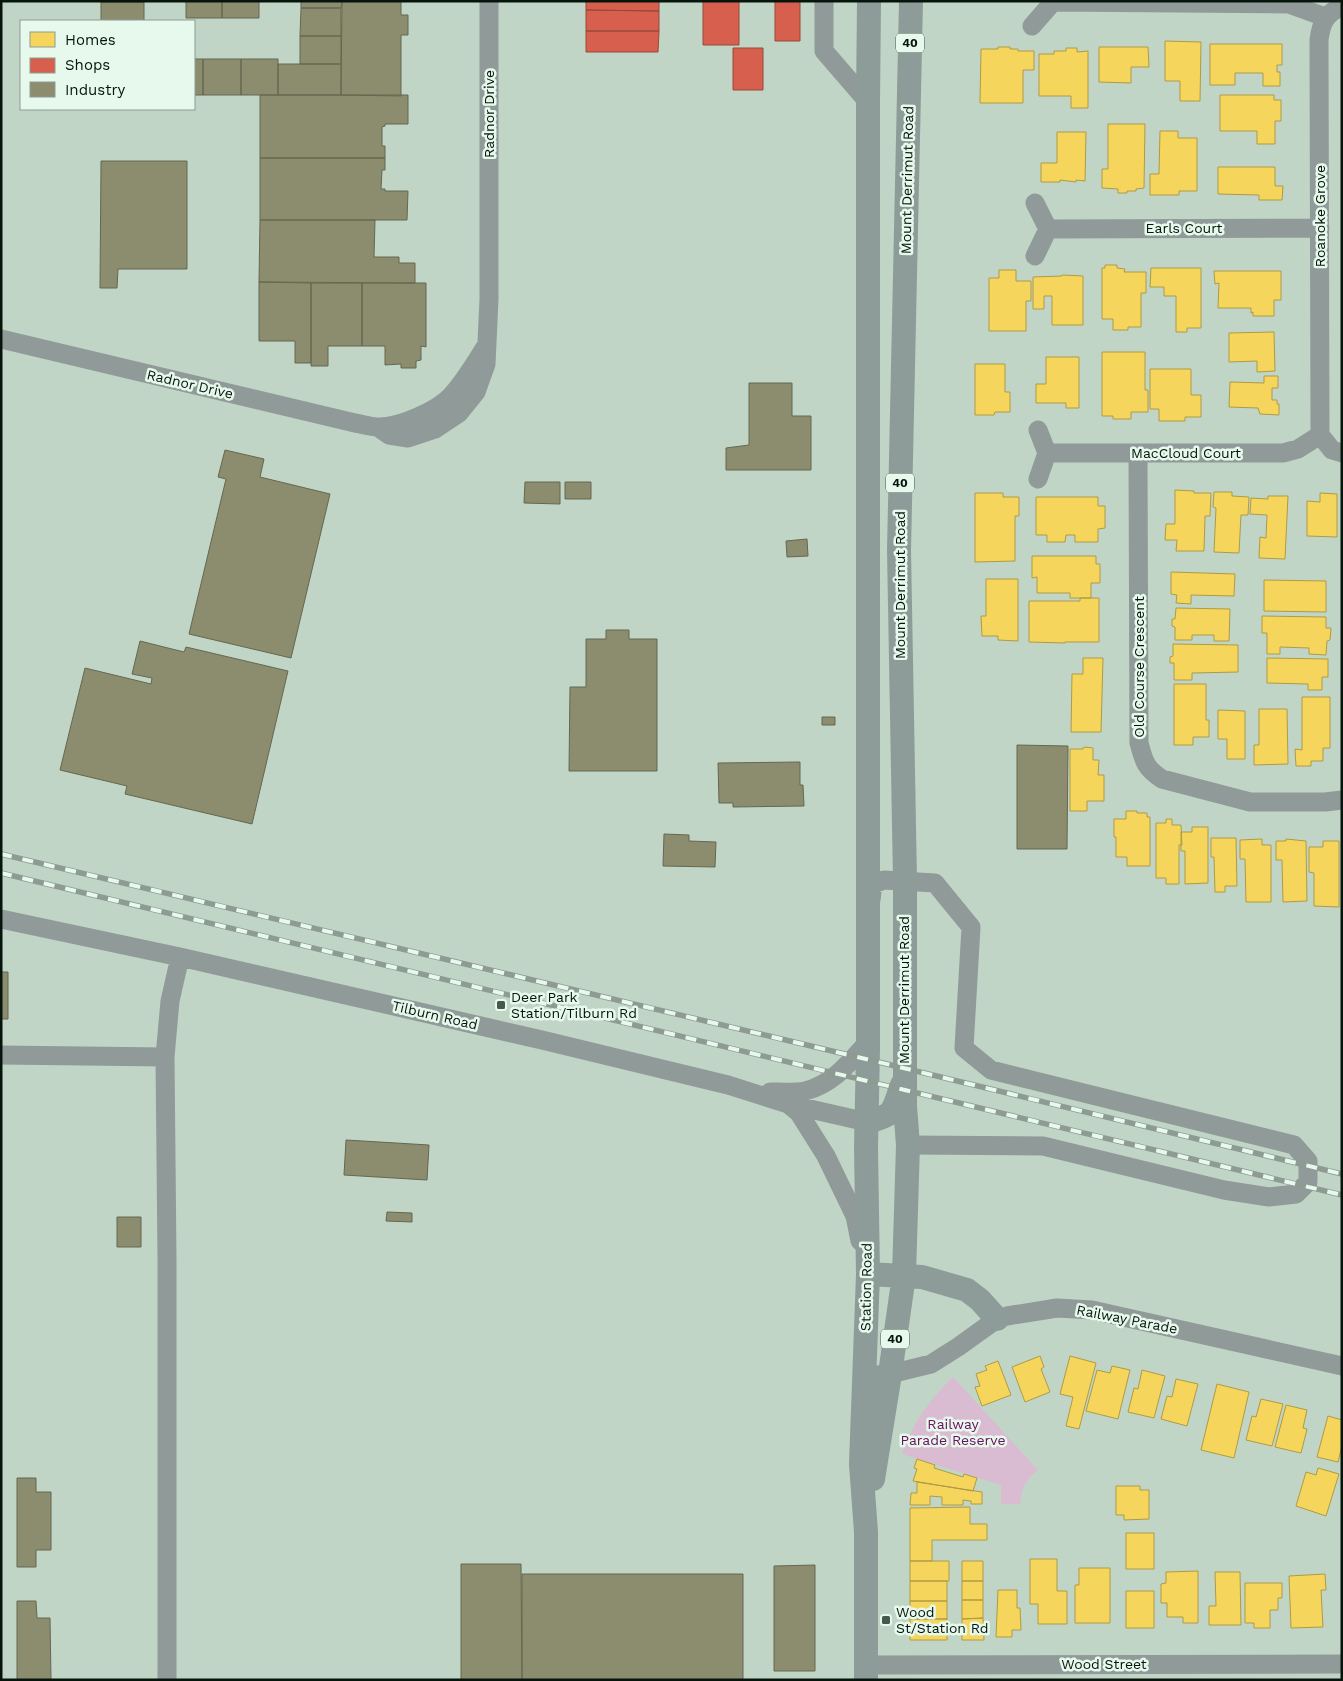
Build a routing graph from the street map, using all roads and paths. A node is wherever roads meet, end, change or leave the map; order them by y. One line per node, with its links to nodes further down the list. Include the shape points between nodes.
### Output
1 (489, 1): 15 (street, Radnor Drive, via 486,364 476,392 459,413 435,429 408,438 389,436 378,427)
2 (824, 1): 10 (street, via 824,51)
3 (869, 1): 10 (main road, 40)
4 (911, 1): 23 (main road, Mount Derrimut Road / 40, via 899,550)
5 (1166, 2): 6 (street); 9 (street, via 1053,2)
6 (1189, 2): 8 (street, via 1289,4)
7 (1342, 7): 8 (street)
8 (1325, 17): 12 (street, Roanoke Grove, via 1319,40)
9 (1032, 26)
10 (868, 102): 22 (main road, 40)
11 (1035, 203): 13 (street)
12 (1320, 228): 13 (street, Earls Court); 17 (street, Roanoke Grove)
13 (1048, 229): 14 (street)
14 (1035, 256)
15 (1, 339)
16 (1038, 430): 18 (street)
17 (1320, 435): 19 (street, via 1332,450); 20 (street, MacCloud Court, via 1298,449 1283,453)
18 (1047, 453): 20 (street, MacCloud Court); 21 (street)
19 (1342, 453)
20 (1138, 454): 24 (street, Old Course Crescent, via 1139,743 1151,772 1162,779 1250,802)
21 (1038, 479)
22 (869, 742): 23 (main road); 27 (main road, 40)
23 (901, 742): 25 (main road, Mount Derrimut Road / 40)
24 (1342, 800)
25 (905, 881): 27 (street, via 884,880 873,884); 32 (main road, Mount Derrimut Road / 40); 36 (street, via 935,883 971,927 964,1048 991,1070 1294,1145 1308,1161 1308,1182 1296,1194 1269,1197 1224,1190 1043,1146)
26 (1, 918): 28 (street, Tilburn Road)
27 (868, 932): 29 (main road, 40)
28 (180, 957): 31 (street, via 170,1001); 33 (street, Tilburn Road, via 542,1040)
29 (868, 1042): 33 (street, via 839,1074 827,1082 804,1091); 35 (main road, Station Road / 40)
30 (1, 1056): 31 (street)
31 (165, 1057): 47 (street)
32 (904, 1078): 35 (main road, via 892,1111 886,1117); 36 (main road, Station Road / 40)
33 (751, 1093): 34 (street, Tilburn Road)
34 (788, 1104): 35 (street, Tilburn Road); 37 (street, via 811,1132 844,1192 855,1216)
35 (867, 1122): 36 (main road, via 885,1128); 37 (main road, Station Road / 40)
36 (908, 1145): 38 (main road, Station Road / 40)
37 (868, 1274): 38 (main road); 42 (main road, Station Road / 40)
38 (904, 1275): 39 (main road, via 967,1290); 41 (main road, Station Road / 40)
39 (997, 1319): 40 (street, Railway Parade, via 1049,1308 1092,1310); 41 (street, Railway Parade, via 931,1364)
40 (1342, 1366)
41 (890, 1374): 42 (street, Railway Parade); 43 (main road, Station Road / 40)
42 (865, 1376): 43 (main road, Station Road / 40, via 862,1464)
43 (866, 1532): 46 (main road, Station Road / 40)
44 (1342, 1664): 45 (street, Wood Street)
45 (1177, 1672): 46 (street, Wood Street)
46 (866, 1673)
47 (167, 1680)

